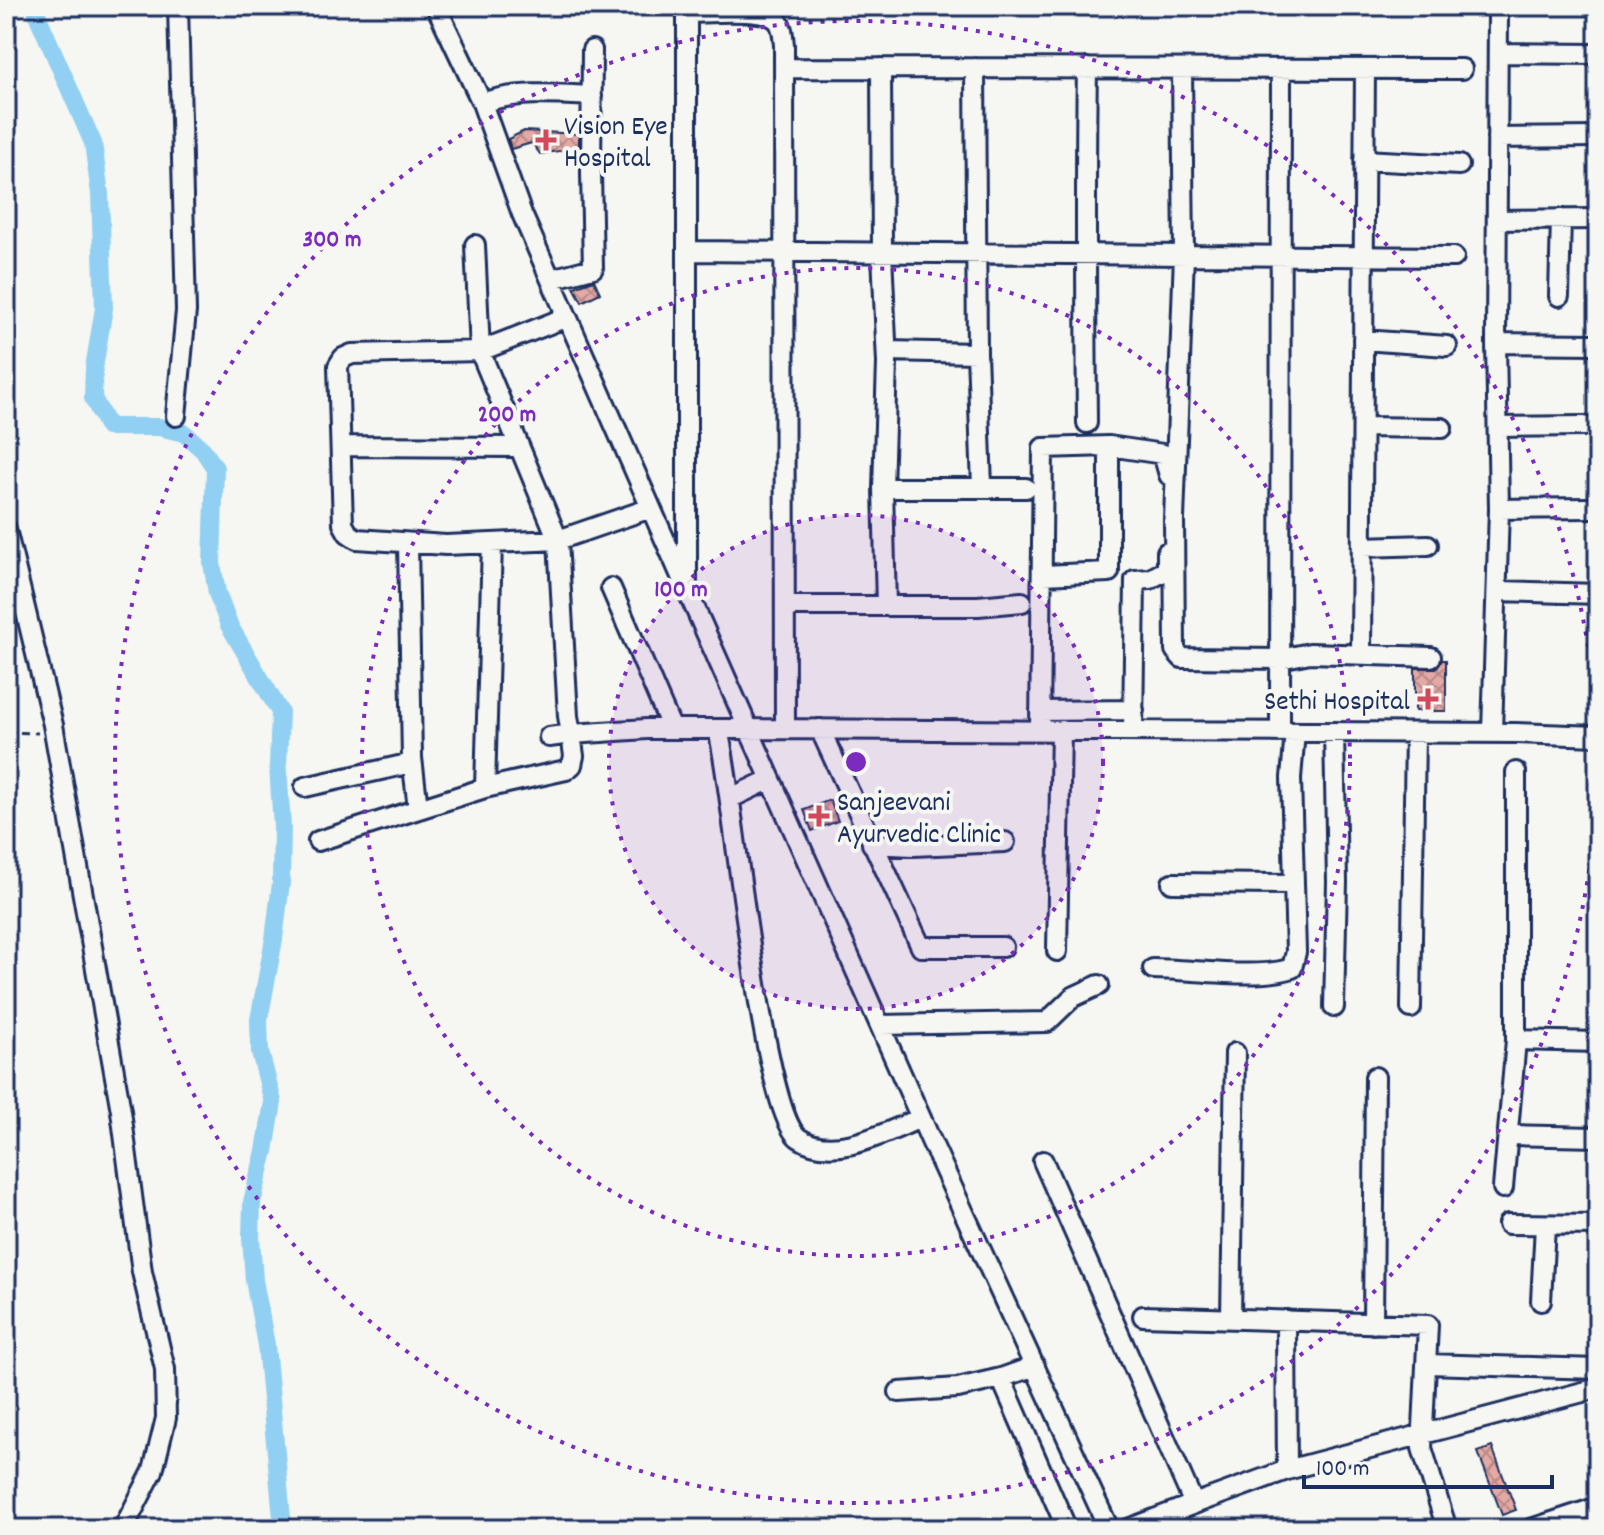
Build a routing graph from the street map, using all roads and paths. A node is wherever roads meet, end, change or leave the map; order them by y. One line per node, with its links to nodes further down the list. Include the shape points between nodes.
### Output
1 (178, 6): 45 (street, via 186,311)
2 (436, 6): 17 (street)
3 (687, 10): 8 (street, via 769,15 781,28); 26 (street)
4 (1507, 11): 6 (street)
5 (592, 50): 16 (street)
6 (1498, 53): 7 (street); 19 (street)
7 (1598, 54)
8 (785, 68): 9 (street); 27 (street)
9 (881, 68): 10 (street); 28 (street)
10 (975, 68): 11 (street); 29 (street)
11 (1087, 68): 12 (street); 30 (street)
12 (1182, 69): 13 (street); 31 (street)
13 (1281, 69): 14 (street); 32 (street)
14 (1365, 69): 15 (street); 20 (street)
15 (1462, 69)
16 (592, 96): 17 (street, via 502,96); 35 (street, via 593,268)
17 (482, 103): 35 (street)
18 (1598, 137): 19 (street)
19 (1497, 138): 24 (street)
20 (1364, 160): 21 (street); 33 (street)
21 (1459, 165)
22 (1561, 219): 23 (street); 24 (street); 36 (street)
23 (1598, 219)
24 (1497, 220): 39 (street)
25 (475, 245): 42 (street)
26 (688, 251): 27 (street); 70 (street)
27 (785, 252): 28 (street); 75 (street)
28 (882, 253): 29 (street); 43 (street)
29 (978, 254): 30 (street); 44 (street)
30 (1084, 254): 31 (street); 46 (street)
31 (1184, 255): 32 (street); 78 (street, via 1175,650 1182,658)
32 (1280, 255): 33 (street); 78 (street)
33 (1364, 256): 34 (street); 38 (street)
34 (1454, 257)
35 (551, 279): 37 (street)
36 (1559, 296)
37 (567, 317): 42 (street); 57 (street)
38 (1363, 340): 41 (street); 48 (street)
39 (1496, 343): 40 (street); 49 (street)
40 (1598, 344)
41 (1447, 346)
42 (480, 351): 51 (street, via 343,358 338,366); 53 (street)
43 (887, 351): 44 (street); 55 (street)
44 (977, 353): 54 (street)
45 (176, 416)
46 (1087, 423)
47 (1584, 426): 49 (street)
48 (1363, 427): 50 (street); 65 (street)
49 (1499, 427): 59 (street)
50 (1442, 428)
51 (341, 446): 53 (street); 63 (street, via 343,524 348,533 357,539)
52 (1109, 446): 66 (street); 67 (street, via 1043,448); 68 (street, via 1163,454 1169,469 1167,570)
53 (519, 447): 61 (street)
54 (982, 487): 55 (street); 56 (street)
55 (883, 488): 74 (street)
56 (1026, 488)
57 (651, 508): 61 (street); 70 (street)
58 (1591, 508): 59 (street)
59 (1499, 509): 71 (street)
60 (6, 529): 93 (street)
61 (558, 540): 62 (street); 94 (street)
62 (492, 543): 63 (street); 102 (street)
63 (408, 544): 98 (street)
64 (1428, 545): 65 (street)
65 (1362, 547): 76 (street)
66 (1109, 572): 67 (street); 68 (street)
67 (1043, 575): 80 (street)
68 (1135, 580): 79 (street)
69 (611, 588): 81 (street)
70 (687, 590): 82 (street)
71 (1498, 591): 72 (street); 91 (street)
72 (1598, 594)
73 (1022, 602): 74 (street)
74 (886, 605): 75 (street)
75 (785, 606): 83 (street)
76 (1361, 655): 77 (street); 78 (street, via 1310,653)
77 (1431, 657)
78 (1280, 659): 89 (street)
79 (1134, 708): 80 (street); 87 (street)
80 (1040, 709): 85 (street)
81 (672, 729): 82 (street); 94 (street)
82 (749, 729): 83 (street); 100 (street)
83 (785, 729): 84 (street)
84 (820, 729): 85 (street); 107 (street)
85 (1040, 730): 86 (street)
86 (1061, 730): 87 (street); 111 (street)
87 (1133, 731): 89 (street)
88 (6, 732): 93 (path)
89 (1287, 732): 90 (street); 109 (street)
90 (1334, 732): 92 (street); 114 (street)
91 (1492, 732): 92 (street); 95 (street)
92 (1415, 733): 115 (street)
93 (55, 734): 144 (street, via 121,1111 142,1272 165,1369 166,1418 153,1471)
94 (571, 734): 96 (street); 102 (street, via 574,756 566,770)
95 (1598, 736)
96 (549, 737)
97 (720, 739): 103 (street)
98 (412, 763): 101 (street); 104 (street)
99 (1516, 772): 117 (street)
100 (771, 779): 103 (street); 116 (street)
101 (305, 787)
102 (485, 788): 104 (street)
103 (731, 798): 121 (street, via 772,1077 786,1120 797,1137 832,1147)
104 (418, 808): 105 (street)
105 (318, 841)
106 (1005, 842): 107 (street)
107 (872, 844): 110 (street, via 921,947)
108 (1172, 883): 109 (street)
109 (1293, 884): 112 (street, via 1292,968 1255,973)
110 (1003, 947)
111 (1057, 951)
112 (1153, 969)
113 (1099, 985): 116 (street, via 1073,997 1047,1022)
114 (1334, 1007)
115 (1411, 1008)
116 (880, 1025): 121 (street)
117 (1516, 1040): 118 (street); 122 (street)
118 (1598, 1042)
119 (1235, 1053): 131 (street)
120 (1375, 1077): 133 (street)
121 (921, 1118): 135 (street)
122 (1507, 1135): 123 (street); 125 (street)
123 (1598, 1137)
124 (1043, 1161): 142 (street)
125 (1503, 1188)
126 (1508, 1224): 127 (street)
127 (1545, 1225): 128 (street); 129 (street)
128 (1598, 1225)
129 (1541, 1301)
130 (1143, 1316): 131 (street)
131 (1231, 1318): 132 (street)
132 (1286, 1320): 133 (street); 141 (street)
133 (1373, 1324): 134 (street, via 1428,1325)
134 (1427, 1364): 136 (street); 140 (street)
135 (1035, 1366): 137 (street); 146 (street)
136 (1598, 1369)
137 (1001, 1378): 139 (street, via 958,1388); 145 (street)
138 (1598, 1388): 140 (street)
139 (899, 1392)
140 (1423, 1434): 141 (street); 148 (street, via 1422,1448)
141 (1287, 1470): 142 (street)
142 (1194, 1504): 147 (street)
143 (1598, 1507): 149 (street)
144 (123, 1529)
145 (1067, 1529)
146 (1109, 1529)
147 (1128, 1529)
148 (1447, 1529)
149 (1531, 1529)

